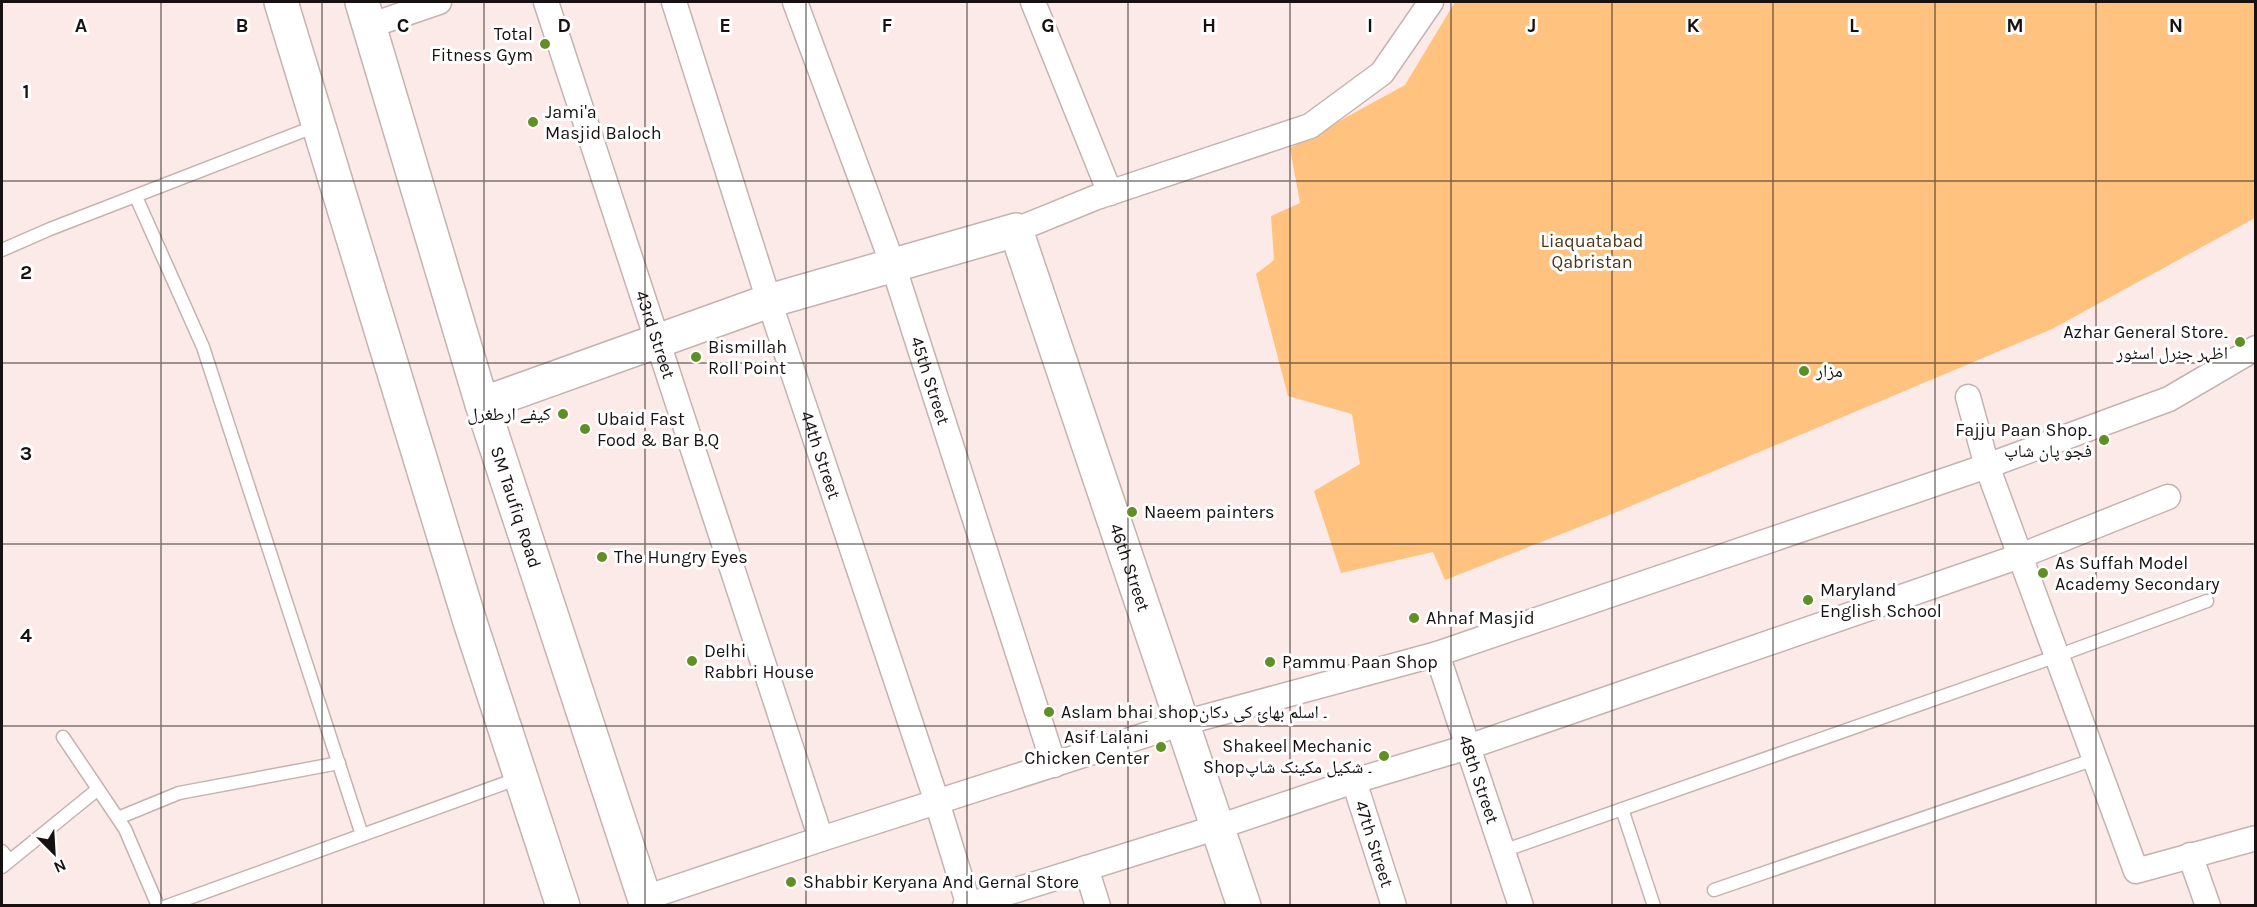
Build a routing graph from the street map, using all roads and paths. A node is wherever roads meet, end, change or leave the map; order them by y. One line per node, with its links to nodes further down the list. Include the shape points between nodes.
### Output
1 (281, 2): 9 (main road)
2 (439, 2): 8 (street)
3 (546, 2): 16 (street, 43rd Street)
4 (674, 2): 15 (street, 44th Street)
5 (795, 2): 14 (street, 45th Street)
6 (1034, 2): 10 (street)
7 (1431, 2): 10 (street, via 1382,73 1310,126)
8 (365, 14): 19 (main road, SM Taufiq Road)
9 (320, 125): 11 (lane); 32 (main road)
10 (1110, 193): 12 (street)
11 (136, 197): 13 (lane); 30 (lane, via 203,347)
12 (1016, 230): 14 (main road); 26 (main road, 46th Street)
13 (2, 250)
14 (893, 265): 15 (main road); 31 (street, 45th Street)
15 (769, 301): 16 (main road); 35 (street, 44th Street)
16 (657, 341): 19 (main road); 41 (street, 43rd Street)
17 (2256, 348): 20 (street, via 2169,399)
18 (1968, 397): 20 (street)
19 (482, 404): 47 (main road, SM Taufiq Road)
20 (1987, 466): 22 (street); 24 (street)
21 (2168, 497): 22 (street)
22 (2020, 556): 25 (street); 28 (street)
23 (2207, 601): 25 (lane)
24 (1437, 654): 26 (street); 28 (street, 48th Street)
25 (2057, 656): 29 (street); 36 (lane)
26 (1184, 723): 31 (street); 38 (main road, 46th Street)
27 (63, 737): 34 (lane)
28 (1468, 747): 33 (street); 42 (street, 48th Street)
29 (2095, 759): 43 (street, via 2136,871); 46 (lane)
30 (339, 763): 37 (lane, via 179,793); 39 (lane)
31 (1054, 765): 35 (street)
32 (521, 778): 39 (lane); 51 (main road)
33 (1354, 781): 38 (street); 54 (street, 47th Street)
34 (98, 789): 37 (lane); 44 (lane)
35 (937, 802): 41 (street); 48 (street, 44th Street)
36 (1622, 809): 42 (lane); 56 (lane)
37 (118, 818): 49 (lane)
38 (1218, 827): 45 (street); 53 (main road, 46th Street)
39 (362, 835): 50 (lane)
40 (2256, 838): 43 (street)
41 (821, 839): 47 (street)
42 (1503, 851): 55 (street, 48th Street)
43 (2190, 855): 57 (street)
44 (4, 860)
45 (1086, 868): 48 (street); 52 (street)
46 (1714, 890)
47 (646, 902)
48 (968, 905)
49 (158, 906)
50 (167, 906)
51 (563, 906)
52 (1098, 906)
53 (1244, 906)
54 (1394, 906)
55 (1521, 906)
56 (1654, 906)
57 (2208, 906)

